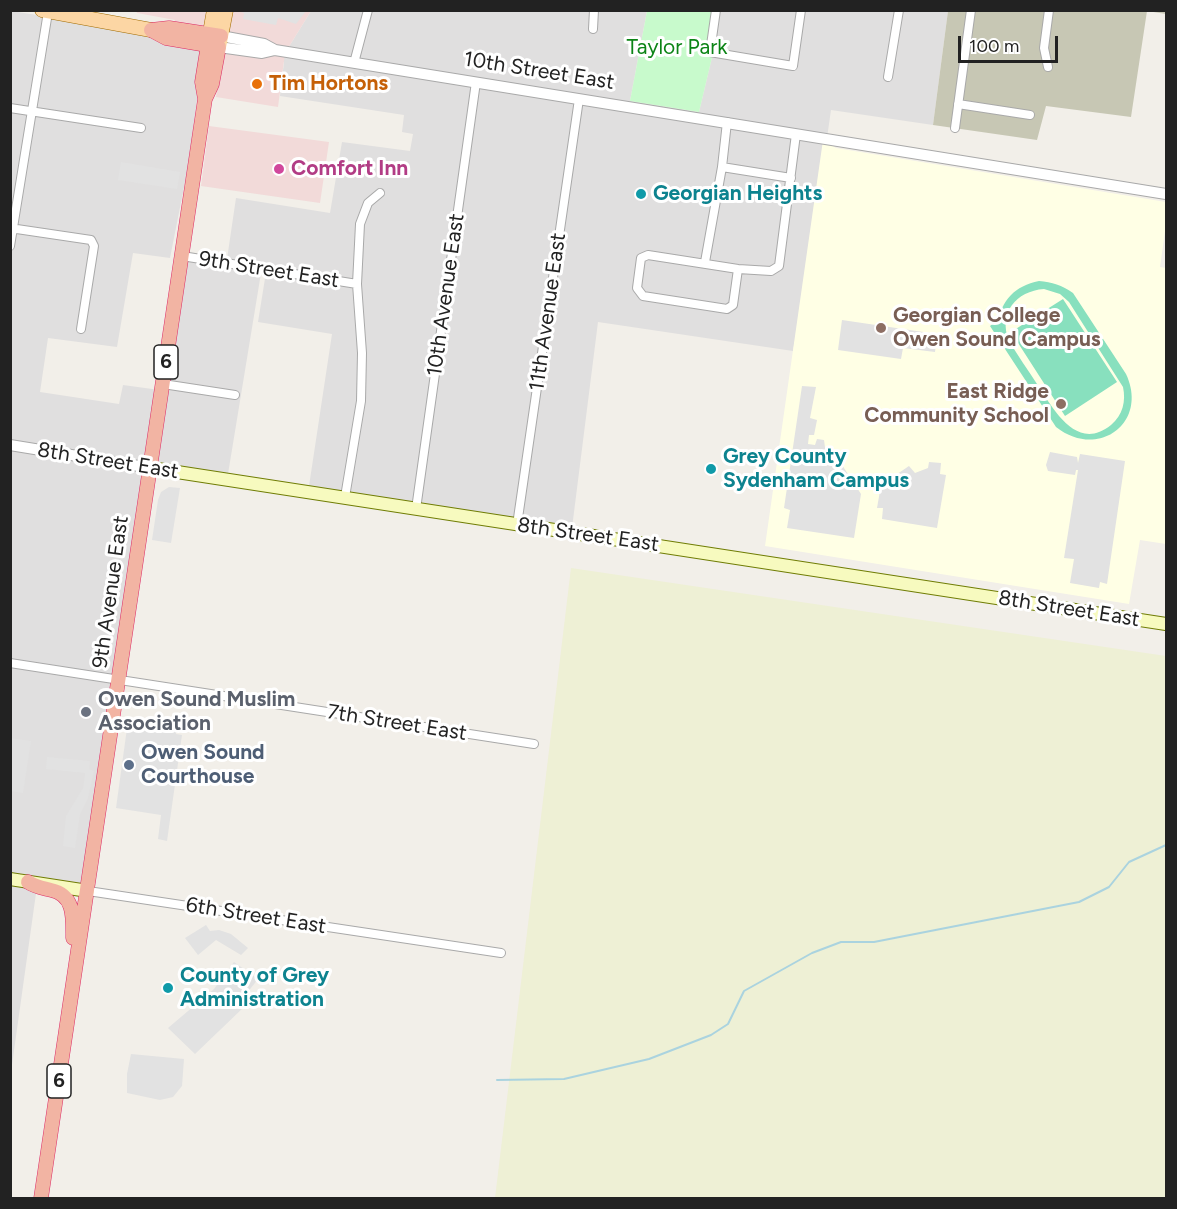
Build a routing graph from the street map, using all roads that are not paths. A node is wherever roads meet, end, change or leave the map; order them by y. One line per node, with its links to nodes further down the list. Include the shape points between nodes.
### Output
1 (214, 10): 13 (main road, 9th Avenue East)
2 (226, 10): 13 (main road, 9th Avenue East)
3 (368, 10): 14 (street)
4 (594, 10): 11 (street)
5 (716, 10): 6 (street, via 710,52 793,66)
6 (801, 10)
7 (899, 10): 16 (street)
8 (971, 10): 19 (street)
9 (1049, 10): 15 (street, via 1044,48)
10 (45, 11): 12 (main road, 10th Street East); 21 (street)
11 (593, 29)
12 (151, 30): 13 (highway, 10th Street East, via 166,38)
13 (215, 40): 14 (street, 10th Street East, via 262,53 275,50); 33 (highway, 9th Avenue East / 6, via 202,82 205,99)
14 (354, 63): 17 (street, 10th Street East)
15 (1048, 67)
16 (888, 77)
17 (476, 82): 18 (street, 10th Street East); 43 (street, 10th Avenue East)
18 (579, 99): 23 (street, 10th Street East); 44 (street, 11th Avenue East)
19 (958, 104): 22 (street); 25 (street)
20 (10, 108): 21 (street)
21 (32, 111): 24 (street); 31 (street)
22 (1030, 114)
23 (727, 122): 26 (street, 10th Street East); 27 (street)
24 (141, 128)
25 (955, 128)
26 (796, 134): 28 (street); 30 (street, 10th Street East)
27 (722, 167): 28 (street); 34 (street)
28 (791, 178): 35 (street, via 778,266 771,271)
29 (380, 193): 36 (street, via 368,203 360,224)
30 (1167, 194)
31 (12, 228): 32 (street); 37 (street, via 91,240 94,246)
32 (10, 246)
33 (182, 256): 36 (street, 9th Street East); 38 (highway, 9th Avenue East / 6)
34 (705, 262): 35 (street); 35 (street, via 648,255 641,258 637,288 643,296 727,309 733,305)
35 (738, 269)
36 (357, 284): 42 (street, via 361,401)
37 (81, 329)
38 (163, 384): 39 (street); 41 (highway, 9th Avenue East / 6)
39 (235, 395)
40 (10, 445): 41 (street, 8th Street East)
41 (151, 468): 42 (main road, 8th Street East); 47 (highway, 9th Avenue East / 6)
42 (345, 497): 43 (main road, 8th Street East)
43 (416, 509): 44 (main road, 8th Street East)
44 (517, 525): 45 (main road, 8th Street East)
45 (1167, 624)
46 (10, 663): 47 (street, 7th Street East)
47 (120, 680): 48 (street, 7th Street East); 51 (highway, 9th Avenue East / 6)
48 (534, 744)
49 (10, 879): 50 (main road, 6th Street East)
50 (28, 882): 51 (main road, 6th Street East); 53 (highway, via 57,891 69,902)
51 (88, 891): 52 (street, 6th Street East); 53 (highway, 9th Avenue East / 6)
52 (501, 953)
53 (76, 964): 54 (highway, 9th Avenue East / 6)
54 (41, 1198)

